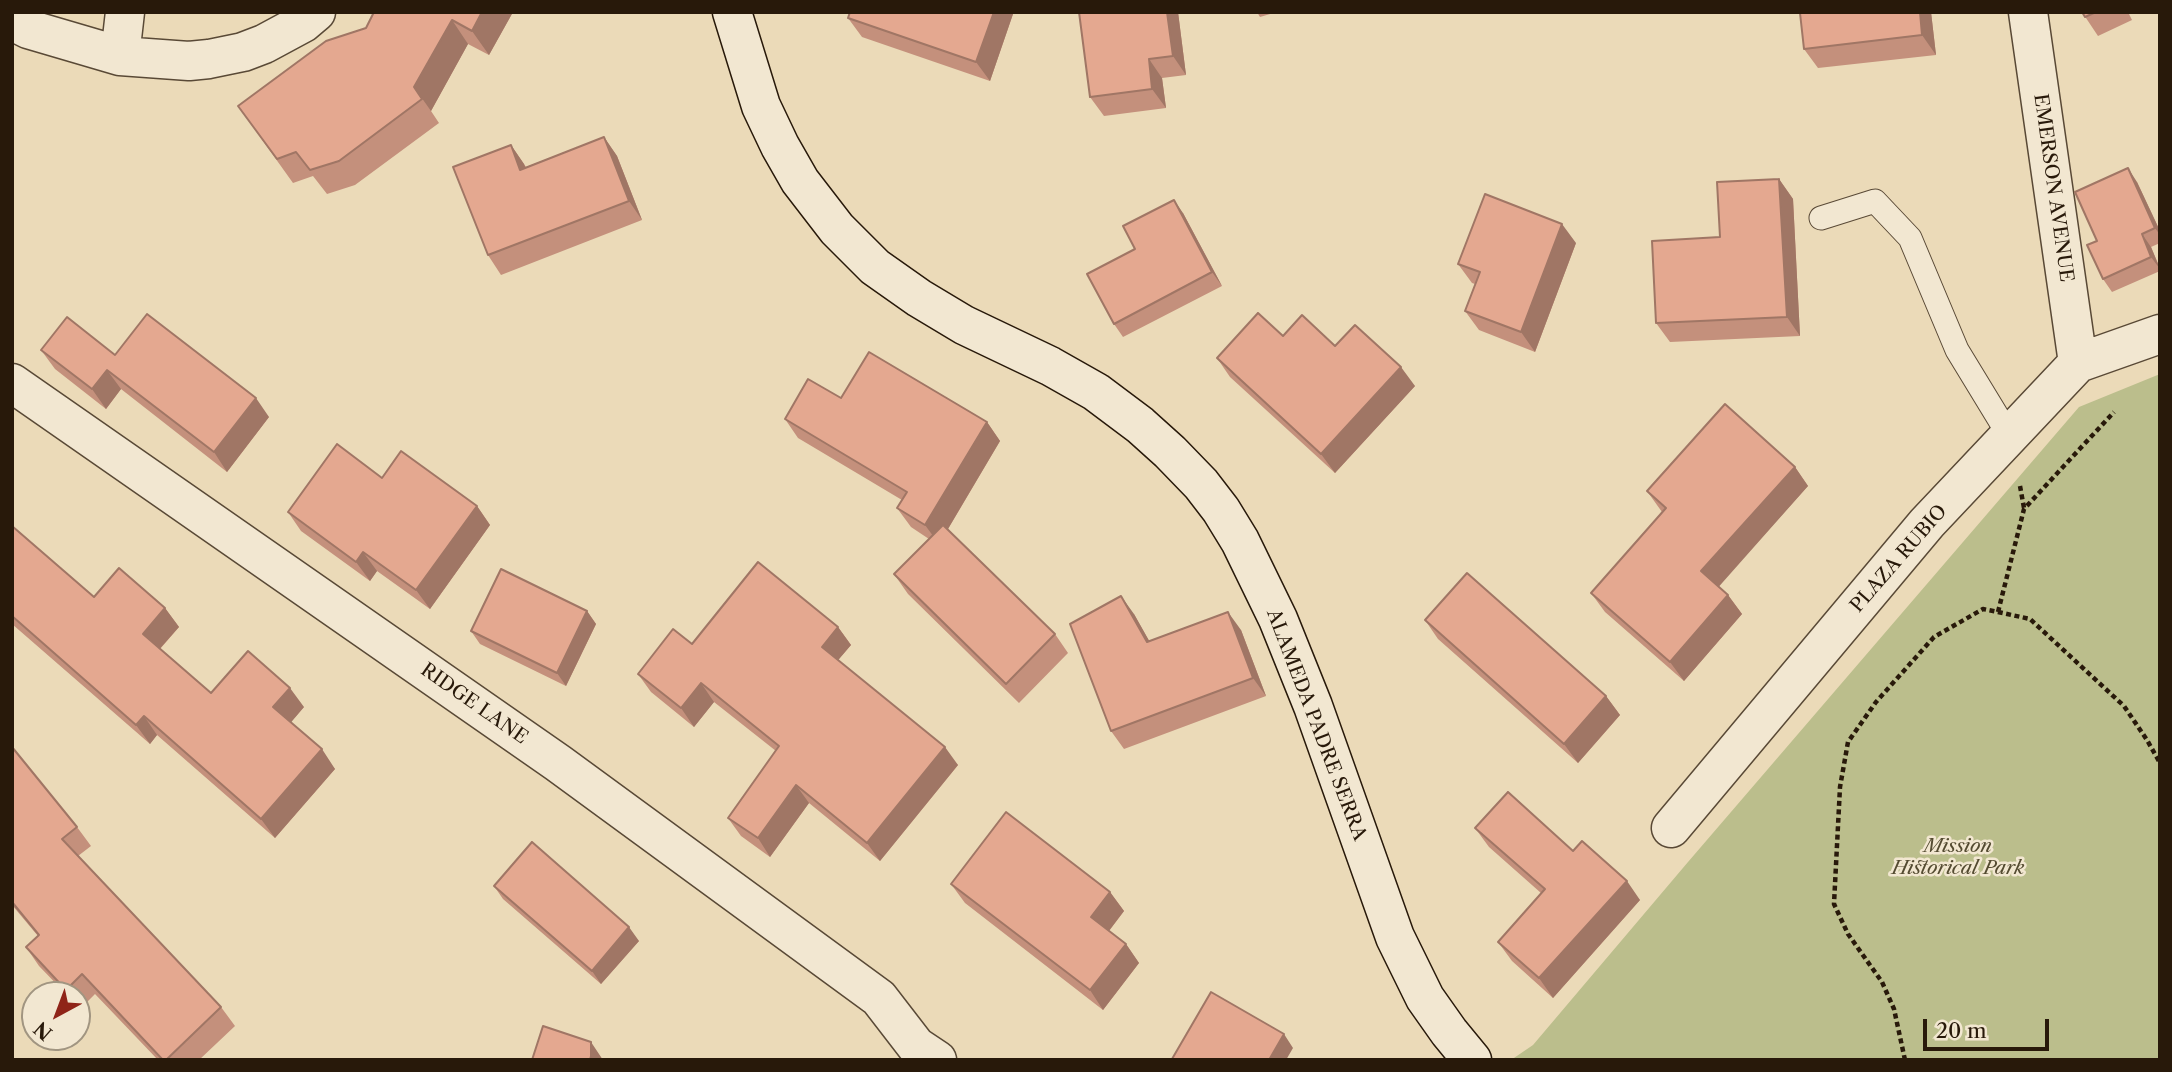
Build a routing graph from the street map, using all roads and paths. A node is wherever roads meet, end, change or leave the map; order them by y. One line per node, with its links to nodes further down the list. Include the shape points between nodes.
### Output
1 (125, 12): 6 (street)
2 (316, 12): 6 (street, via 243,52 189,61)
3 (732, 12): 17 (street, ALAMEDA PADRE SERRA, via 761,106 780,146 837,229 875,267 919,298 1096,392 1170,453 1221,510 1283,632 1395,937 1425,998)
4 (2028, 12): 9 (street, EMERSON AVENUE)
5 (12, 21): 6 (street)
6 (120, 56)
7 (1821, 218): 12 (lane, via 1875,201 1910,238 1957,350)
8 (2160, 334): 9 (street, PLAZA RUBIO)
9 (2078, 363): 12 (street, PLAZA RUBIO)
10 (12, 383): 16 (street, RIDGE LANE, via 558,763 879,998)
11 (2114, 412): 13 (path, via 2024,509)
12 (2010, 437): 15 (street, PLAZA RUBIO, via 1927,523)
13 (1998, 612): 14 (path, via 2030,619 2124,706); 18 (path, via 1983,609 1934,637 1876,702 1849,742 1840,787 1834,904 1848,934 1882,982 1894,1009)
14 (2160, 763)
15 (1671, 828)
16 (919, 1055)
17 (1472, 1060)
18 (1905, 1060)

